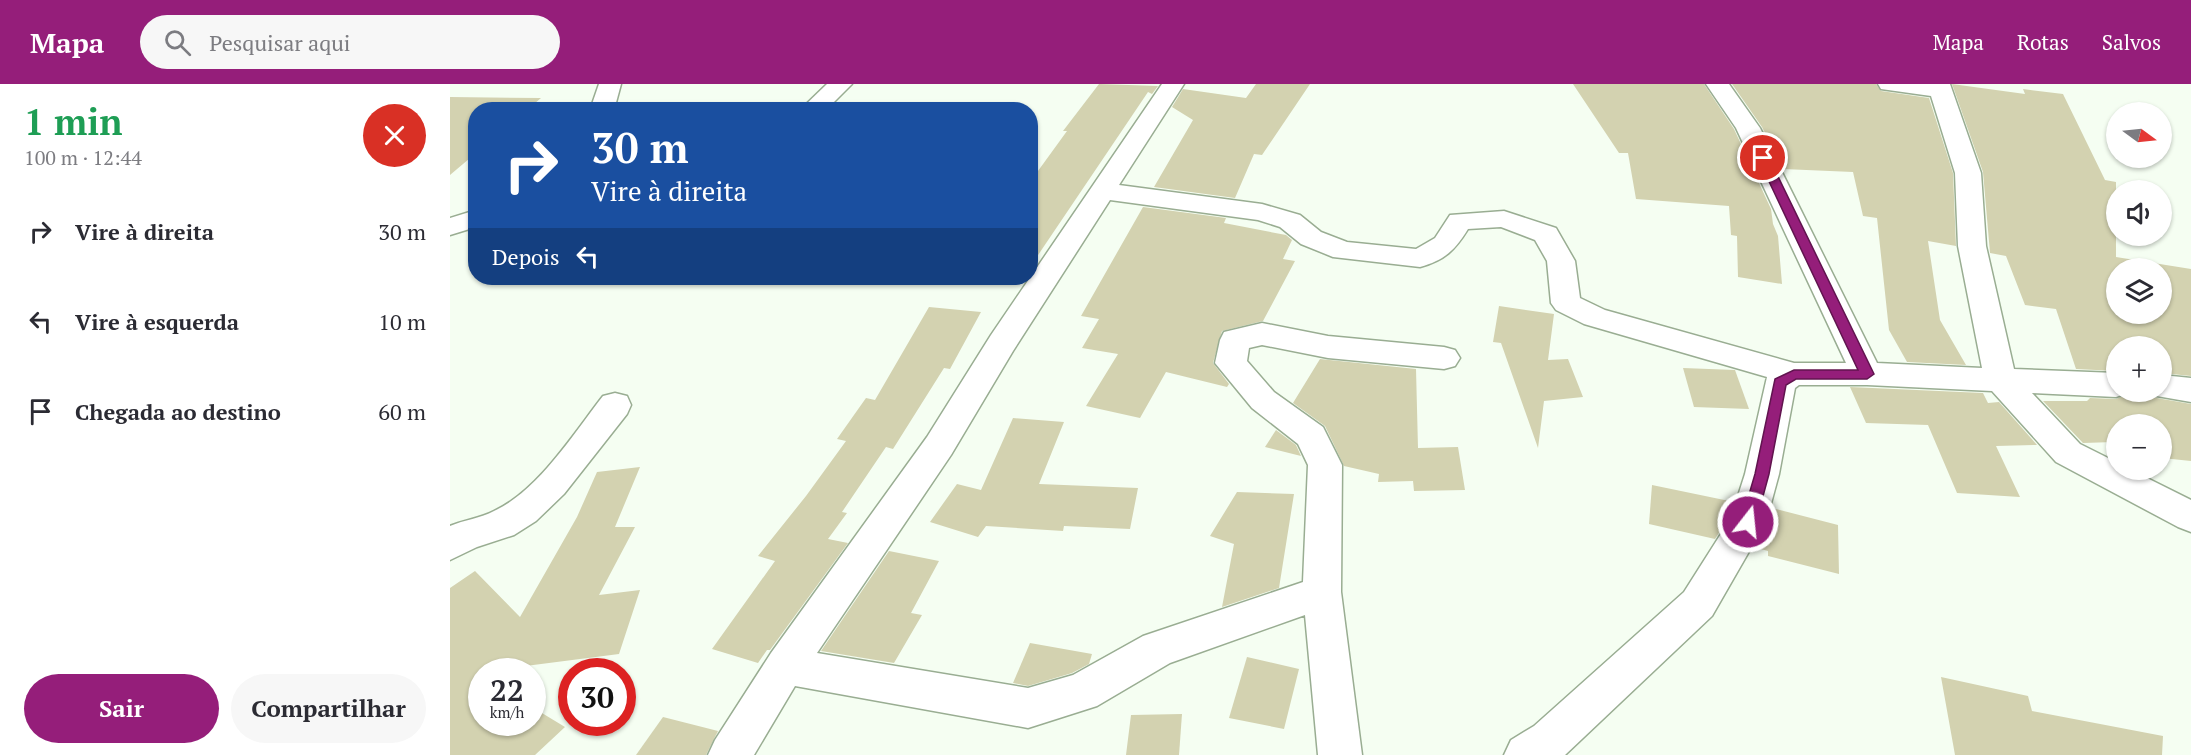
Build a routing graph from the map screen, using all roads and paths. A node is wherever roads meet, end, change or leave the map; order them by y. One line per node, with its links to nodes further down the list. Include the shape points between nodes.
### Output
1 (610, 84): 7 (street)
2 (841, 84): 8 (street)
3 (1173, 84): 9 (street)
4 (1717, 84): 14 (street, via 1748,128)
5 (1889, 84): 6 (street)
6 (1940, 87): 15 (street, via 1968,173 1972,246)
7 (604, 102)
8 (821, 102)
9 (1101, 191): 13 (street, via 1262,212 1290,221 1311,238 1343,250 1420,258 1444,243 1460,221 1504,219 1546,234 1562,261 1566,303 1595,317); 23 (street, via 916,480)
10 (468, 221): 11 (street)
11 (450, 227)
12 (1444, 358): 22 (street, via 1328,347 1262,334 1235,340 1231,363 1263,400 1311,436 1325,465)
13 (1794, 374): 14 (street); 26 (street, via 1780,382 1748,522 1698,604 1549,741)
14 (1867, 374): 15 (street)
15 (2000, 379): 16 (street); 20 (street, via 2068,453)
16 (2106, 384)
17 (2172, 388): 18 (street)
18 (2191, 390)
19 (615, 405): 21 (street, via 538,499 508,521)
20 (2191, 517)
21 (453, 538)
22 (1322, 592): 23 (street, via 1157,649 1082,692 1028,708); 25 (street)
23 (786, 666): 24 (street)
24 (730, 755)
25 (1340, 755)
26 (1526, 755)

